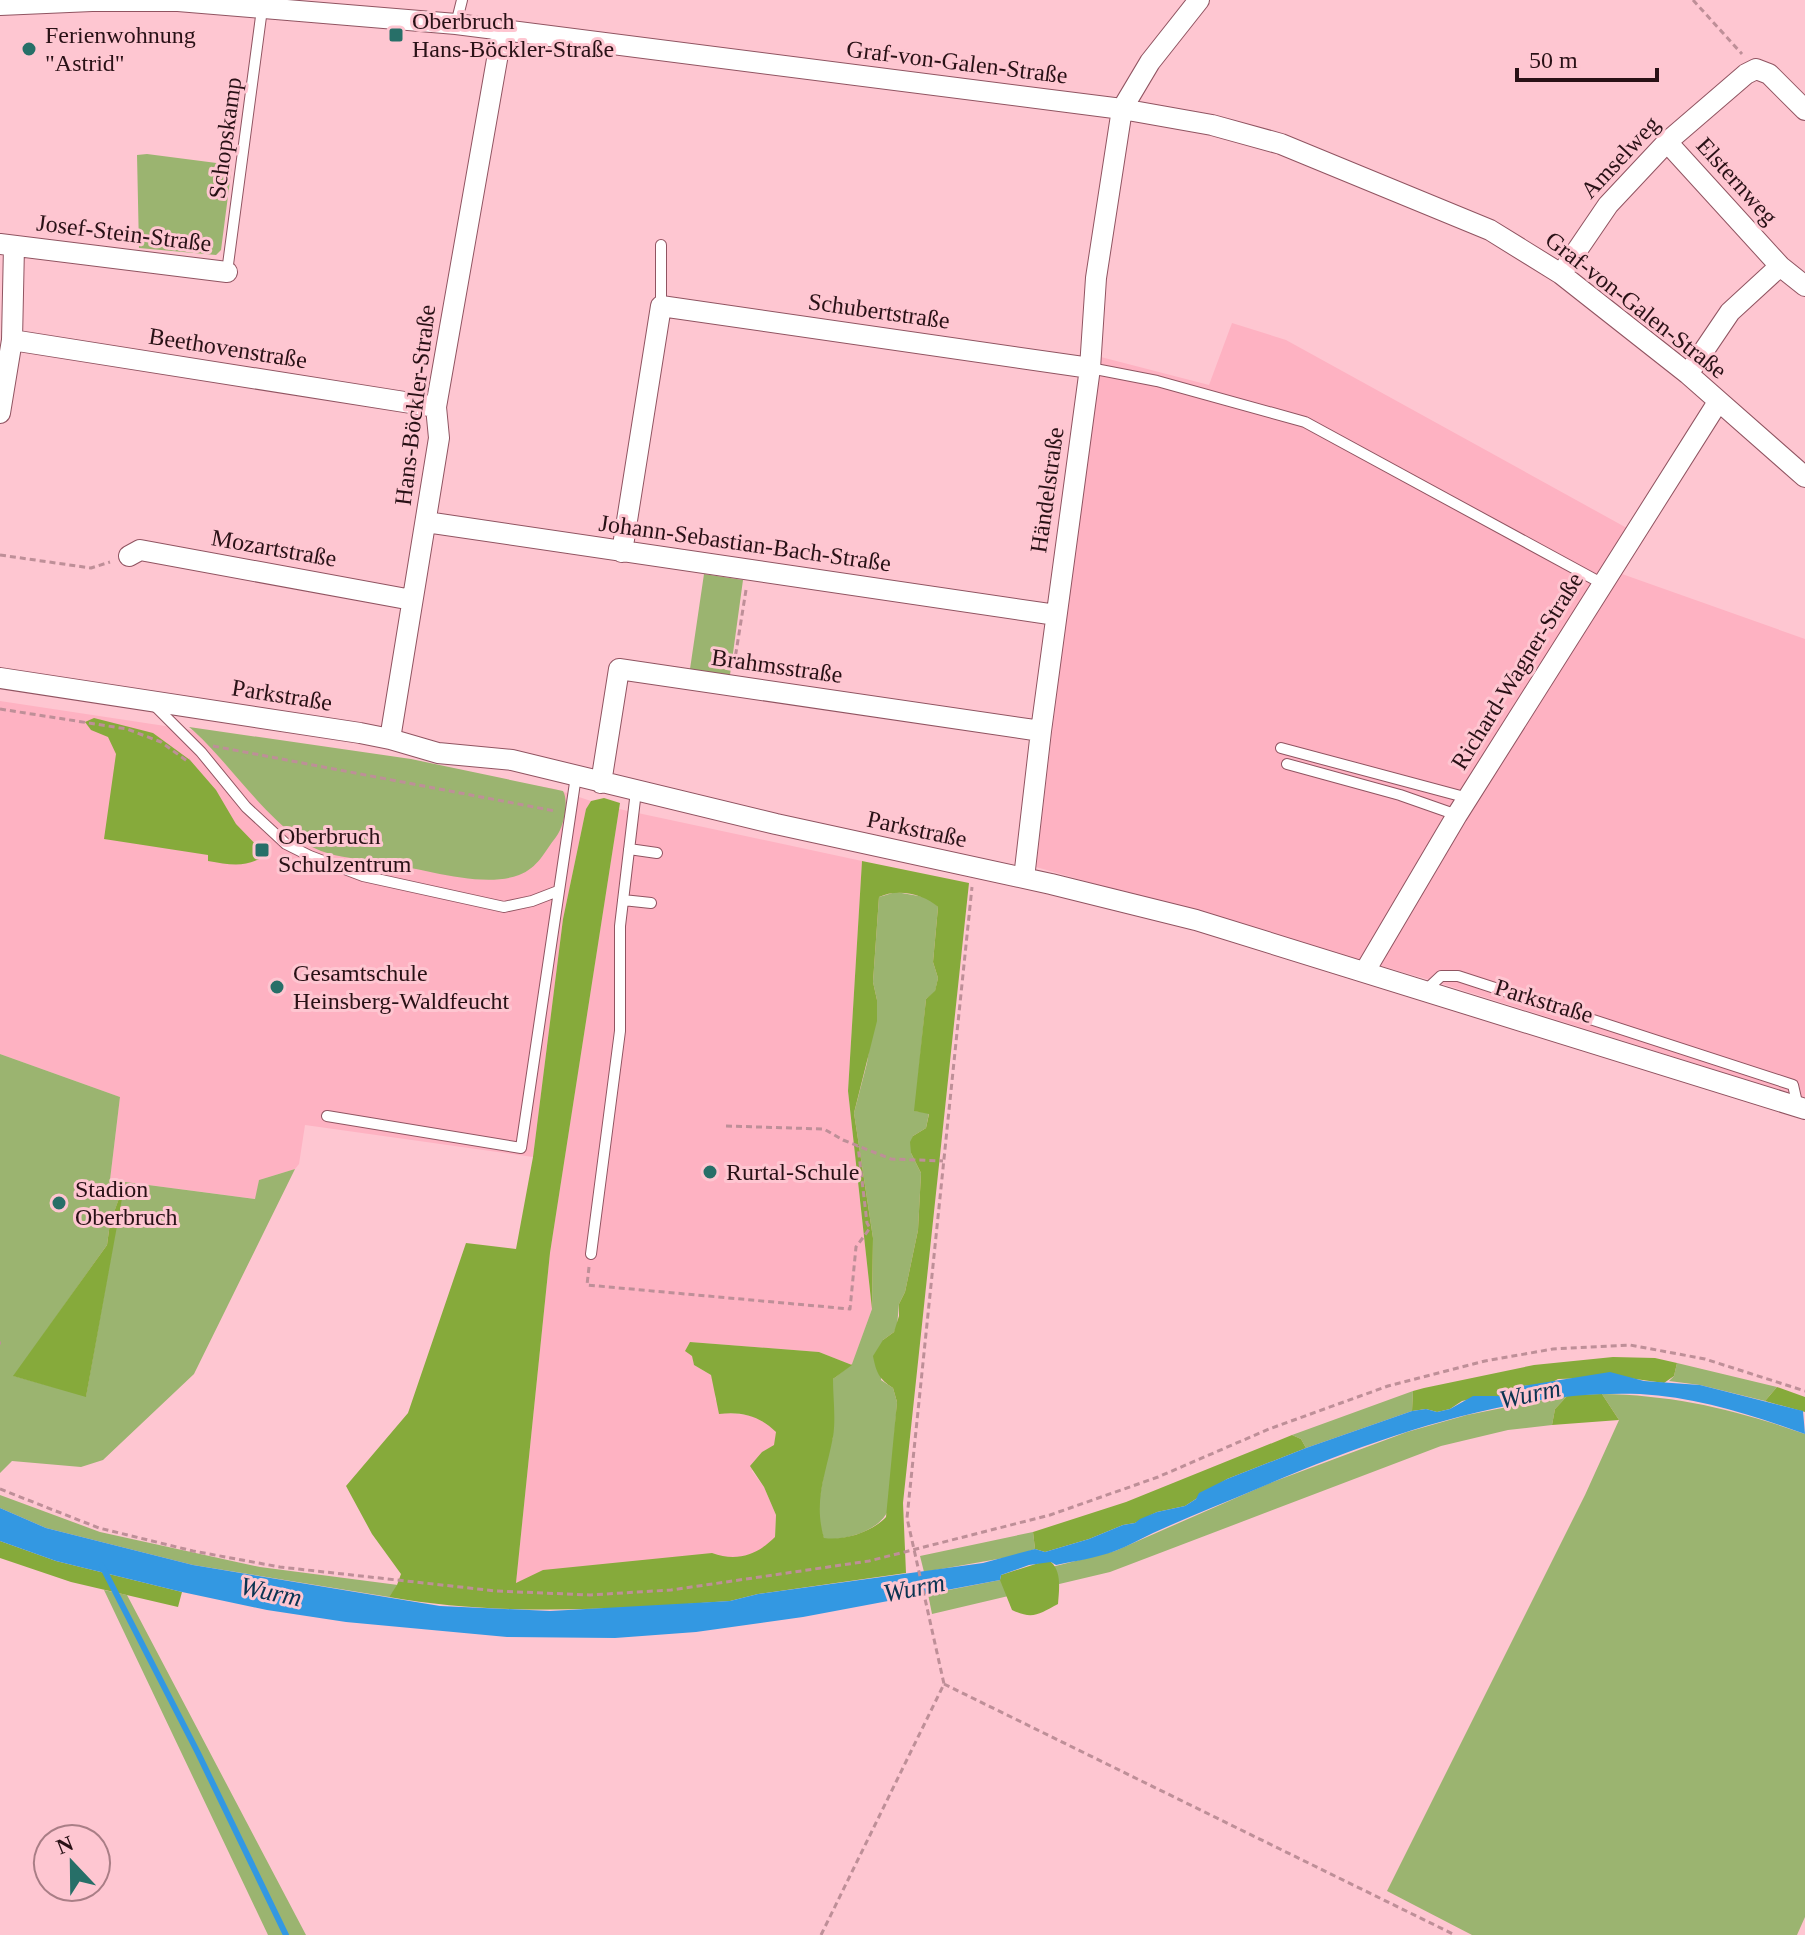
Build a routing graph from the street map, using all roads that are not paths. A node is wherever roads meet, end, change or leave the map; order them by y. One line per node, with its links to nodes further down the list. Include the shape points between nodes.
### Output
1 (462, 0): 5 (lane)
2 (1199, 0): 7 (street, via 1150,62)
3 (0, 5): 4 (street, Graf-von-Galen-Straße, via 178,1)
4 (262, 9): 5 (street, Graf-von-Galen-Straße); 13 (lane, Schopskamp)
5 (456, 24): 6 (street, Graf-von-Galen-Straße)
6 (502, 31): 7 (street, Graf-von-Galen-Straße); 21 (street, Hans-Böckler-Straße)
7 (1122, 109): 14 (street, Graf-von-Galen-Straße, via 1281,144 1490,230); 18 (street, Händelstraße, via 1096,278)
8 (1805, 110): 9 (street, Amselweg, via 1769,74 1756,69)
9 (1667, 142): 12 (street, Elsternweg); 14 (street, Amselweg, via 1608,205)
10 (7, 245): 13 (street, Josef-Stein-Straße); 17 (street, Josef-Stein-Straße)
11 (661, 245): 16 (lane)
12 (1780, 266): 15 (street, Elsternweg); 19 (street, via 1730,312)
13 (227, 272)
14 (1561, 274): 19 (street, Graf-von-Galen-Straße)
15 (1805, 286)
16 (661, 306): 18 (street, Schubertstraße); 25 (street)
17 (12, 340): 21 (street, Beethovenstraße); 22 (street, Josef-Stein-Straße)
18 (1090, 368): 27 (lane, via 1305,422); 29 (street, Händelstraße)
19 (1688, 374): 20 (street, Graf-von-Galen-Straße)
20 (1718, 402): 23 (street, Graf-von-Galen-Straße); 27 (street, Richard-Wagner-Straße)
21 (436, 407): 24 (street, Hans-Böckler-Straße, via 439,438)
22 (0, 413)
23 (1805, 477)
24 (426, 522): 25 (street, Johann-Sebastian-Bach-Straße); 28 (street, Hans-Böckler-Straße)
25 (622, 552): 29 (street, Johann-Sebastian-Bach-Straße)
26 (129, 556): 28 (street, Mozartstraße, via 140,550)
27 (1603, 584): 39 (street, Richard-Wagner-Straße, via 1524,695)
28 (412, 600): 33 (street, Hans-Böckler-Straße)
29 (1056, 615): 32 (street, Händelstraße)
30 (0, 678): 31 (street, Parkstraße)
31 (151, 701): 33 (street, Parkstraße); 43 (lane, via 246,807 286,844 310,856 363,876 504,907)
32 (1041, 731): 37 (street, Brahmsstraße, via 619,669); 42 (street, Händelstraße)
33 (390, 739): 36 (street, Parkstraße, via 438,753 512,760)
34 (1281, 748): 39 (lane)
35 (1287, 764): 39 (lane)
36 (576, 776): 37 (street, Parkstraße); 43 (lane)
37 (601, 783): 38 (street, Parkstraße)
38 (636, 791): 40 (lane); 42 (street, Parkstraße)
39 (1462, 807): 46 (street, Richard-Wagner-Straße)
40 (629, 849): 41 (lane); 44 (lane)
41 (657, 853)
42 (1024, 878): 46 (street, Parkstraße, via 1196,920)
43 (558, 891): 48 (lane, via 521,1148)
44 (623, 900): 45 (lane); 49 (lane, via 620,1031)
45 (651, 903)
46 (1365, 971): 47 (street, Parkstraße)
47 (1801, 1108)
48 (327, 1116)
49 (591, 1254)

